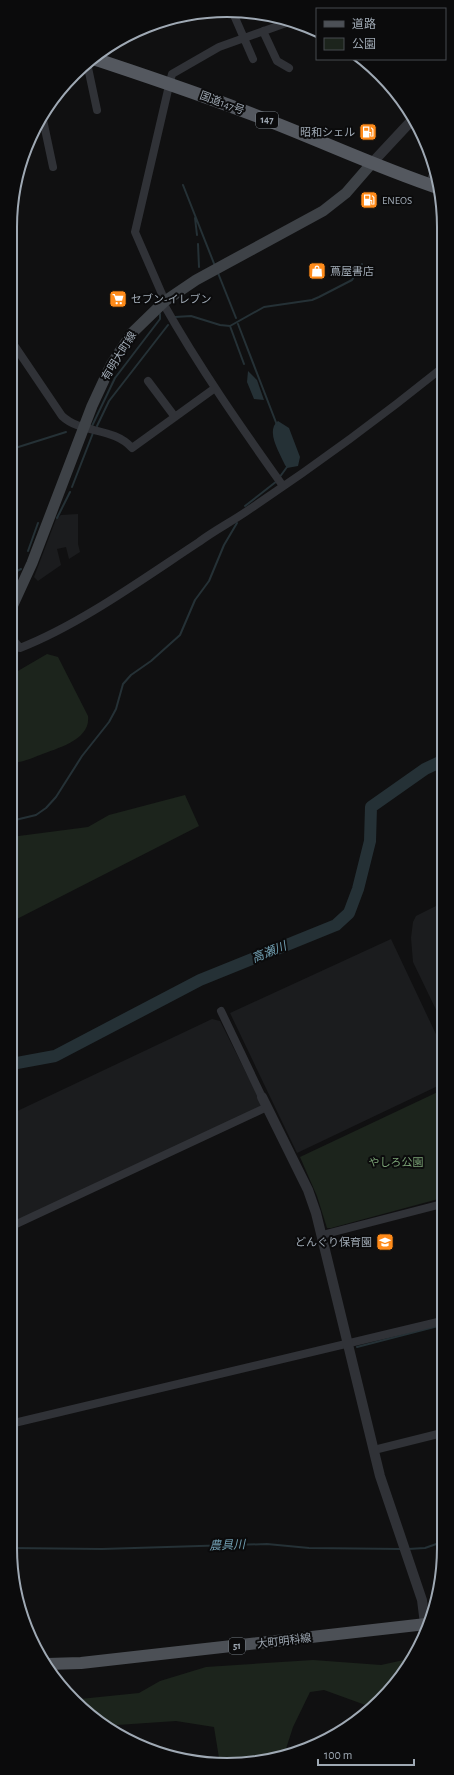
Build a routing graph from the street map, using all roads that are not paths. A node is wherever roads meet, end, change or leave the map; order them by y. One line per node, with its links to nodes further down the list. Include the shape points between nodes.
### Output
1 (235, 17): 4 (street)
2 (282, 24): 3 (street)
3 (263, 31): 4 (street); 7 (street, via 277,61)
4 (243, 39): 5 (street); 9 (street, via 219,47 177,70 172,74)
5 (253, 59)
6 (99, 60): 9 (highway, 国道147号 / 147)
7 (289, 68)
8 (88, 70): 10 (street)
9 (169, 84): 13 (highway, 国道147号 / 147, via 271,121); 16 (street, via 135,232)
10 (97, 110)
11 (409, 123): 13 (street)
12 (44, 124): 14 (street)
13 (372, 163): 15 (highway, 国道147号 / 147); 16 (main road, 有明大町線, via 346,193 323,211 210,272)
14 (52, 167)
15 (433, 186)
16 (164, 302): 20 (street, via 176,327); 22 (main road, 有明大町線, via 142,323 122,348 102,384)
17 (17, 349): 22 (street, via 62,416 69,422)
18 (437, 372): 23 (street, via 372,424)
19 (148, 381): 21 (street)
20 (215, 388): 21 (street); 23 (street)
21 (174, 417): 22 (street, via 132,448 115,436)
22 (84, 427): 24 (main road, 有明大町線)
23 (283, 486): 25 (street, via 133,586 20,648)
24 (17, 596)
25 (17, 644)
26 (221, 1012): 27 (street)
27 (262, 1097): 28 (street)
28 (267, 1107): 30 (street); 31 (street, via 308,1190)
29 (437, 1205): 31 (street)
30 (17, 1225)
31 (322, 1234): 33 (street)
32 (437, 1322): 33 (street)
33 (349, 1344): 34 (street); 36 (street)
34 (17, 1422)
35 (437, 1434): 36 (street)
36 (374, 1450): 37 (street, via 382,1484 422,1600)
37 (425, 1618)
38 (423, 1624): 39 (main road, 大町明科線 / 51, via 81,1663)
39 (51, 1664)

